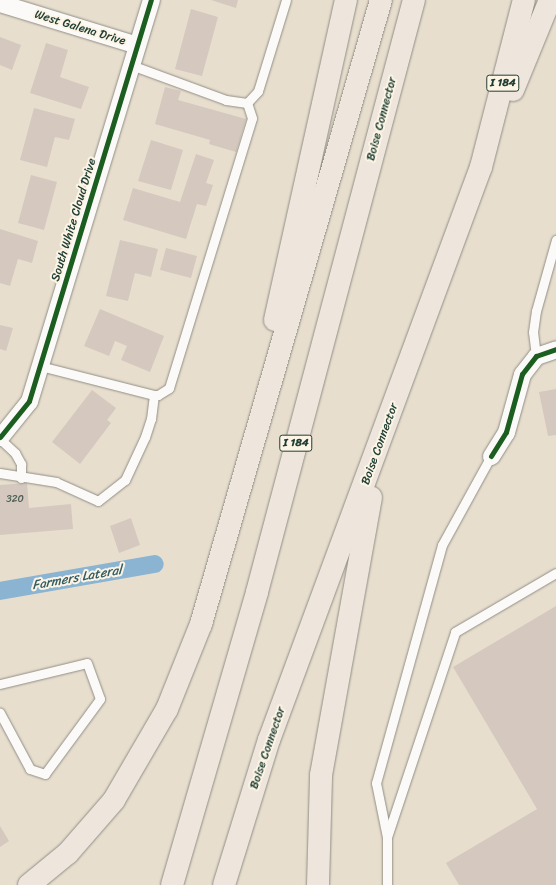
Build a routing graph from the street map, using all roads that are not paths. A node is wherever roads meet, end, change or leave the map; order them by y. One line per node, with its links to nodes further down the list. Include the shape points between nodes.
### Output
1 (151, 0): 9 (street, South White Cloud Drive)
2 (286, 0): 11 (lane, via 258,91)
3 (346, 0): 23 (highway)
4 (381, 0): 23 (highway)
5 (414, 0): 29 (highway, Boise Connector / I 184, via 257,592)
6 (524, 0): 12 (highway, Boise Connector / I 184)
7 (550, 0): 12 (highway)
8 (0, 3): 9 (street, West Galena Drive)
9 (137, 45): 10 (street, South White Cloud Drive)
10 (131, 65): 11 (lane, via 226,100); 16 (street, South White Cloud Drive)
11 (247, 103): 17 (lane, via 252,118 169,388)
12 (481, 167): 19 (highway, Boise Connector / I 184)
13 (556, 240): 15 (lane, via 536,311 533,332)
14 (556, 349): 15 (street)
15 (536, 356): 20 (street, via 522,374 506,432)
16 (40, 366): 17 (lane); 18 (street, South White Cloud Drive, via 29,401)
17 (154, 395): 22 (lane, via 145,437 125,480 109,495 98,501 56,482)
18 (0, 438): 22 (lane, via 21,464)
19 (381, 443): 30 (highway, Boise Connector / I 184, via 269,740); 31 (highway, via 321,775)
20 (491, 456): 27 (lane, via 442,545 376,783)
21 (0, 473): 22 (lane)
22 (20, 478)
23 (219, 565): 28 (highway, via 201,624 167,709 114,800 68,853)
24 (556, 573): 27 (lane, via 455,632)
25 (0, 684): 26 (lane, via 87,663 100,699 45,774 30,769)
26 (0, 713)
27 (387, 837): 32 (lane)
28 (29, 885)
29 (172, 885)
30 (224, 885)
31 (318, 885)
32 (387, 885)

